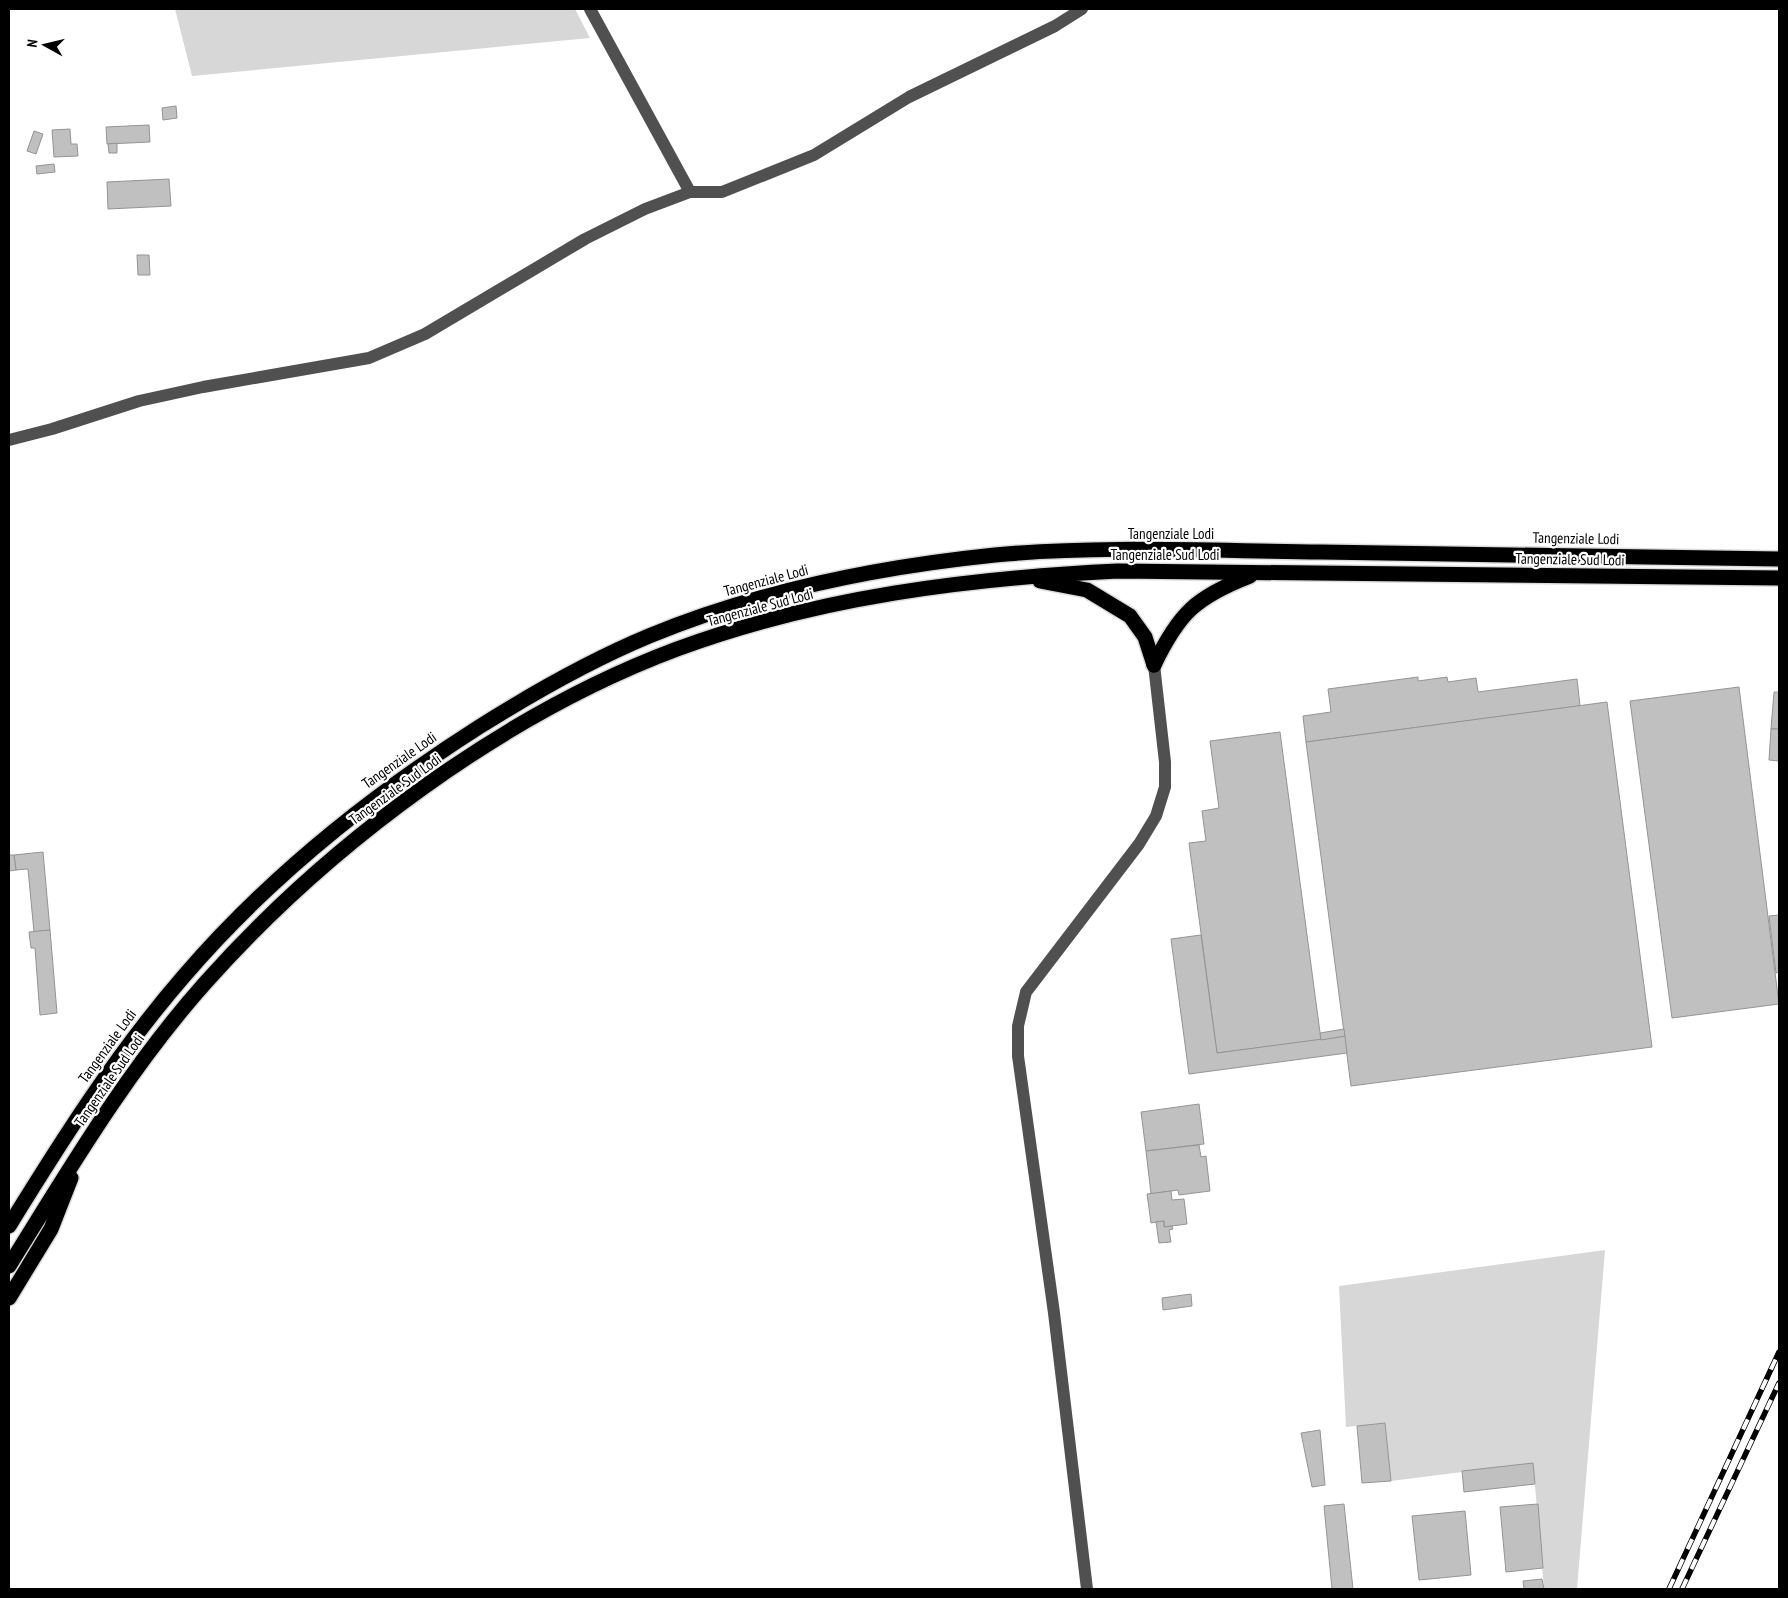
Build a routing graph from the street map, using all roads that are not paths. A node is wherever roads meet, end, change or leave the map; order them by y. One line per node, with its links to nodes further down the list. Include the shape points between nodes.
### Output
1 (590, 9): 3 (street)
2 (1082, 9): 3 (street, via 1055,26 909,97 814,155 722,192)
3 (690, 192): 4 (street, via 645,209 585,239 426,334 369,358 139,401 52,430)
4 (9, 440)
5 (1779, 559): 11 (highway, Tangenziale Lodi, via 1211,550 1051,552 948,561 845,578 735,606 659,632 555,682 464,737 376,797 292,866 218,937 150,1017 80,1114)
6 (1259, 573): 7 (highway, Tangenziale Sud Lodi, via 1118,571); 8 (highway, Tangenziale Sud Lodi); 9 (highway, via 1218,588 1187,611 1168,635)
7 (1020, 577): 9 (highway, via 1086,590 1130,616 1145,637); 10 (highway, Tangenziale Sud Lodi, via 865,598 744,628 677,649 620,674 556,705 496,740 429,785 334,857 244,941 161,1037)
8 (1779, 578)
9 (1154, 665): 14 (street, via 1165,762 1165,787 1156,816 1139,844 1026,992 1018,1026 1018,1056 1054,1314)
10 (80, 1153): 12 (highway, Tangenziale Sud Lodi); 13 (highway, via 51,1229)
11 (9, 1226)
12 (9, 1266)
13 (9, 1298)
14 (1087, 1589)

